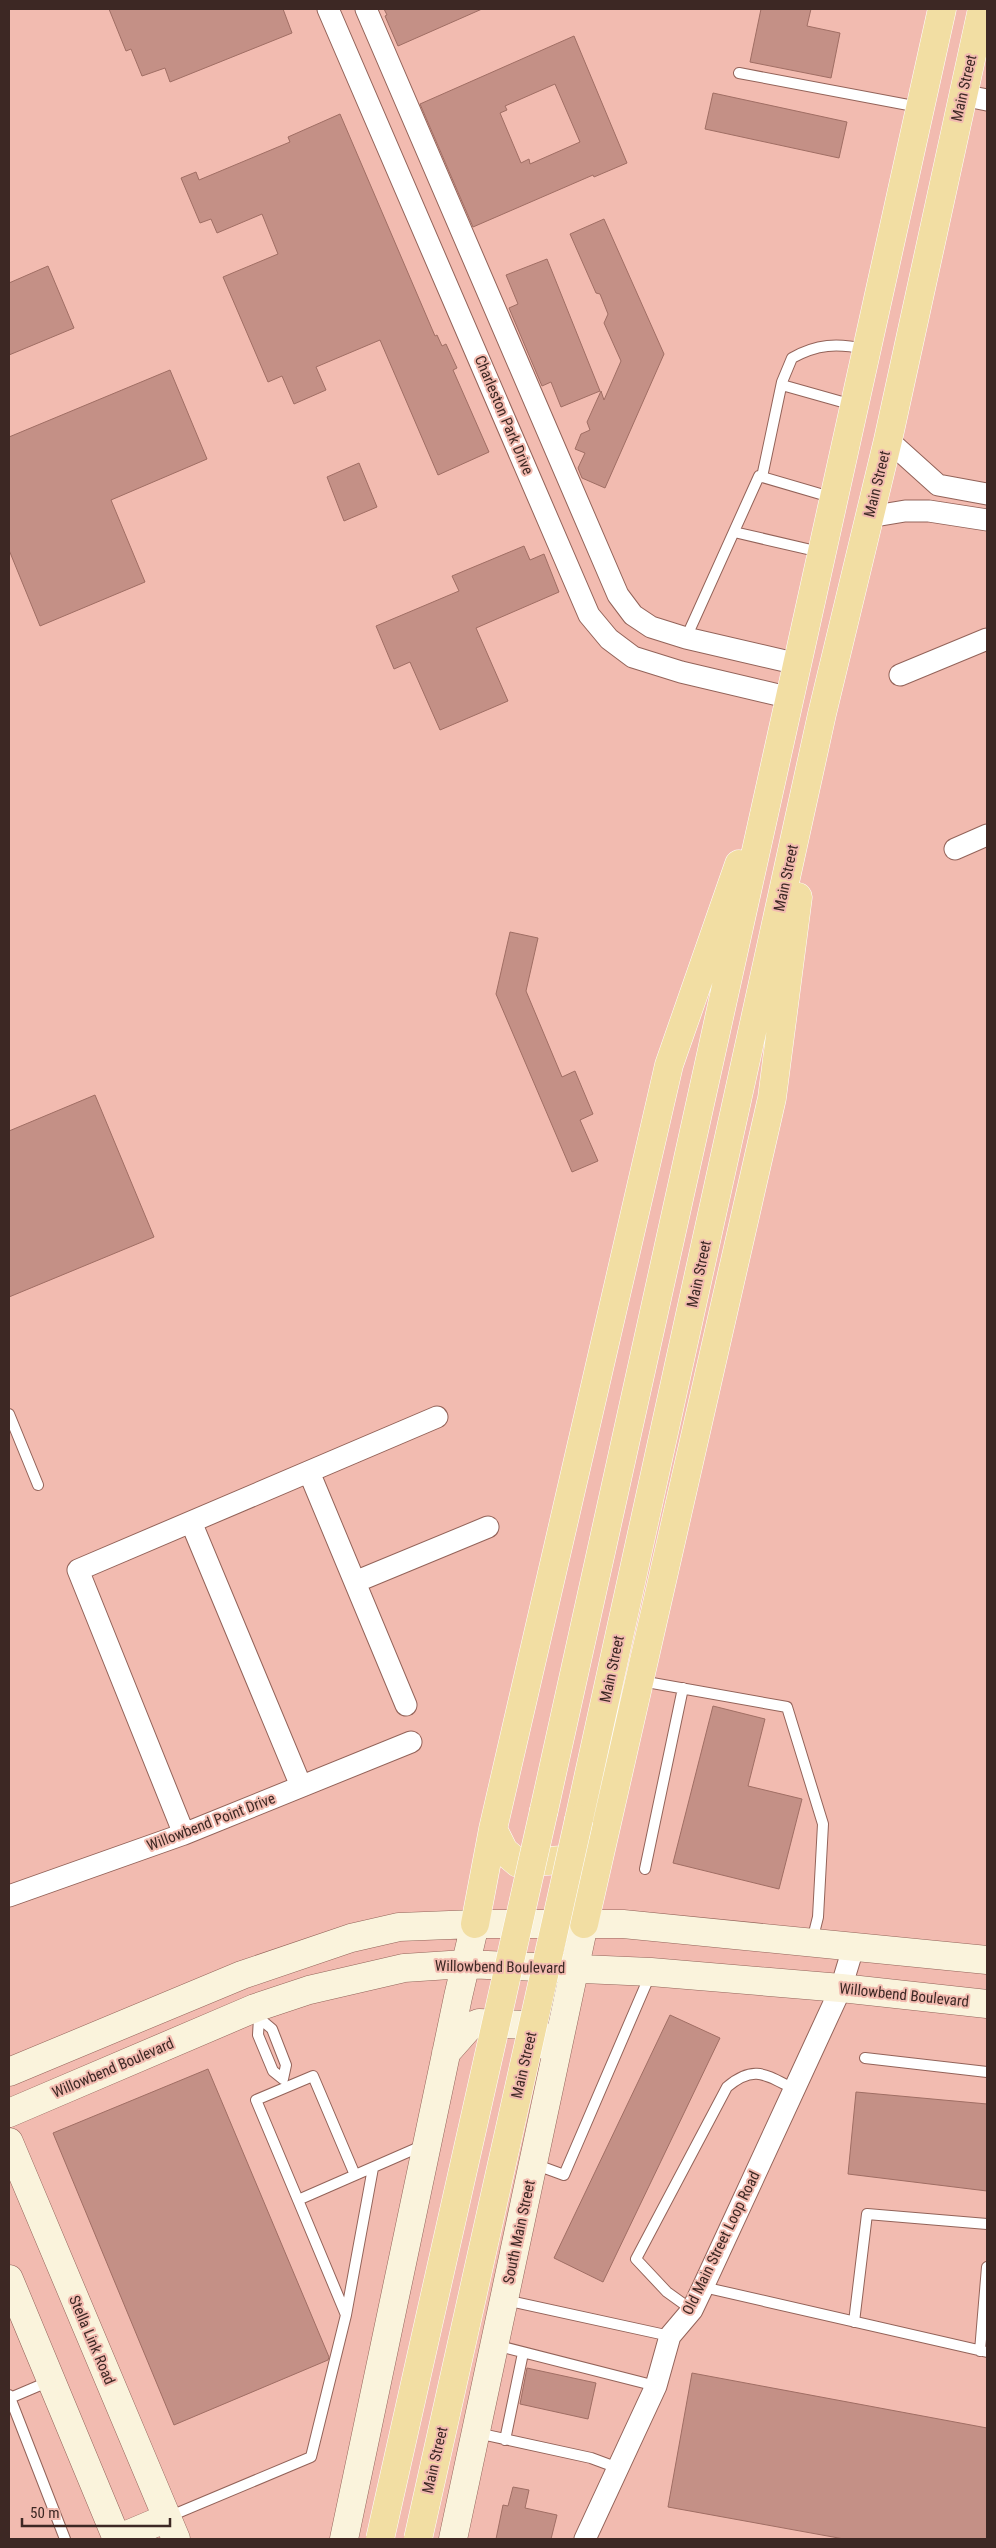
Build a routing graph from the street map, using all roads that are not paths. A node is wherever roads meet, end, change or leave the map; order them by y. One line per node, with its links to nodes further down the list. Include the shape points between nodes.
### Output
1 (942, 9): 7 (highway)
2 (982, 9): 6 (highway, Main Street)
3 (367, 10): 4 (street, Charleston Park Drive); 8 (street, Charleston Park Drive)
4 (332, 17): 9 (street, Charleston Park Drive)
5 (739, 73): 7 (lane)
6 (975, 98): 13 (highway, Main Street)
7 (920, 107): 10 (highway)
8 (476, 260): 9 (street); 22 (street, Charleston Park Drive)
9 (444, 273): 24 (street, Charleston Park Drive)
10 (867, 349): 11 (lane, via 812,347 792,358); 12 (highway)
11 (782, 385): 12 (lane); 14 (lane)
12 (855, 405): 17 (highway)
13 (888, 440): 15 (street, via 938,485); 19 (highway, Main Street)
14 (762, 477): 17 (lane); 21 (lane, via 759,476)
15 (952, 487): 16 (street); 18 (street)
16 (987, 494)
17 (835, 498): 23 (highway)
18 (950, 515): 19 (street, via 905,511); 20 (street)
19 (869, 517): 30 (highway, Main Street)
20 (987, 520)
21 (734, 532): 23 (lane); 25 (lane)
22 (596, 545): 24 (street); 25 (street, Charleston Park Drive, via 618,595 633,615 651,627)
23 (823, 552): 27 (highway)
24 (565, 558): 29 (street, Charleston Park Drive, via 589,614 609,639 634,657 681,672)
25 (686, 638): 27 (street, Charleston Park Drive)
26 (987, 639): 28 (street)
27 (798, 664): 29 (highway)
28 (900, 676)
29 (791, 698): 31 (highway)
30 (822, 714): 41 (highway, via 772,1098); 100 (highway, Main Street, bridge)
31 (781, 744): 46 (highway, via 669,1065); 99 (highway, bridge)
32 (987, 836): 33 (street)
33 (955, 849)
34 (9, 1414): 37 (lane)
35 (437, 1417): 36 (street)
36 (309, 1472): 38 (street); 40 (street)
37 (38, 1486)
38 (191, 1522): 45 (street); 47 (street, via 78,1570)
39 (488, 1527): 40 (street)
40 (355, 1582): 43 (street)
41 (639, 1680): 42 (lane); 48 (highway)
42 (683, 1688): 49 (lane); 53 (lane, via 787,1707 823,1824 818,1917)
43 (406, 1705)
44 (411, 1742): 45 (street, Willowbend Point Drive)
45 (302, 1786): 47 (street, Willowbend Point Drive)
46 (493, 1828): 48 (highway, via 504,1851 518,1862 577,1859); 51 (highway)
47 (184, 1834): 50 (street, Willowbend Point Drive)
48 (602, 1844): 52 (highway)
49 (645, 1869)
50 (9, 1896)
51 (475, 1924): 52 (main road); 56 (main road); 59 (main road, via 399,1927 351,1938)
52 (584, 1924): 53 (main road, via 660,1927); 57 (main road, South Main Street)
53 (812, 1942): 54 (main road)
54 (854, 1946): 55 (main road); 60 (street, Old Main Street Loop Road)
55 (987, 1960)
56 (465, 1964): 57 (main road, Willowbend Boulevard); 62 (main road, Willowbend Boulevard, via 404,1968 309,1990); 63 (main road)
57 (575, 1968): 58 (main road, Willowbend Boulevard); 65 (main road, South Main Street)
58 (651, 1972): 60 (main road, Willowbend Boulevard); 73 (lane, via 564,2176)
59 (242, 1976): 62 (main road); 66 (main road)
60 (841, 1988): 61 (main road, Willowbend Boulevard); 69 (street, Old Main Street Loop Road)
61 (987, 2004)
62 (257, 2013): 68 (lane, via 258,2034 273,2071); 68 (lane, via 272,2029 286,2066); 70 (main road, Willowbend Boulevard)
63 (446, 2053): 65 (main road, via 469,2027 479,2023 528,2024 545,2039); 72 (main road)
64 (865, 2058): 67 (lane)
65 (554, 2066): 73 (main road, South Main Street)
66 (9, 2072)
67 (987, 2072)
68 (284, 2083): 75 (lane, via 313,2076); 76 (lane, via 256,2100)
69 (794, 2090): 80 (street, Old Main Street Loop Road); 82 (lane, via 758,2074 741,2075 727,2087 636,2259 667,2292)
70 (9, 2113)
71 (9, 2142): 95 (main road, Stella Link Road)
72 (428, 2143): 74 (lane); 98 (main road)
73 (534, 2163): 81 (main road, South Main Street)
74 (373, 2168): 75 (lane); 83 (lane)
75 (355, 2175): 76 (lane)
76 (298, 2200): 83 (lane)
77 (987, 2224): 84 (lane, via 868,2214)
78 (987, 2267): 87 (lane)
79 (9, 2279): 89 (main road)
80 (703, 2286): 82 (street, Old Main Street Loop Road); 84 (lane)
81 (504, 2300): 85 (lane); 86 (main road, South Main Street)
82 (692, 2310): 85 (street, Old Main Street Loop Road)
83 (346, 2315): 95 (lane, via 312,2457)
84 (854, 2322): 87 (lane)
85 (670, 2336): 90 (street, Old Main Street Loop Road)
86 (495, 2345): 88 (lane); 92 (main road, South Main Street)
87 (983, 2351)
88 (523, 2354): 90 (lane); 93 (lane)
89 (51, 2380): 91 (lane); 97 (main road)
90 (656, 2386): 94 (street, Old Main Street Loop Road)
91 (9, 2397): 96 (lane)
92 (476, 2433): 93 (lane); 101 (main road, South Main Street)
93 (505, 2440): 94 (lane, via 591,2458)
94 (618, 2468): 102 (street, Old Main Street Loop Road)
95 (171, 2529): 97 (main road)
96 (65, 2539)
97 (117, 2539)
98 (344, 2539)
99 (380, 2539)
100 (418, 2539)
101 (453, 2539)
102 (585, 2539)

